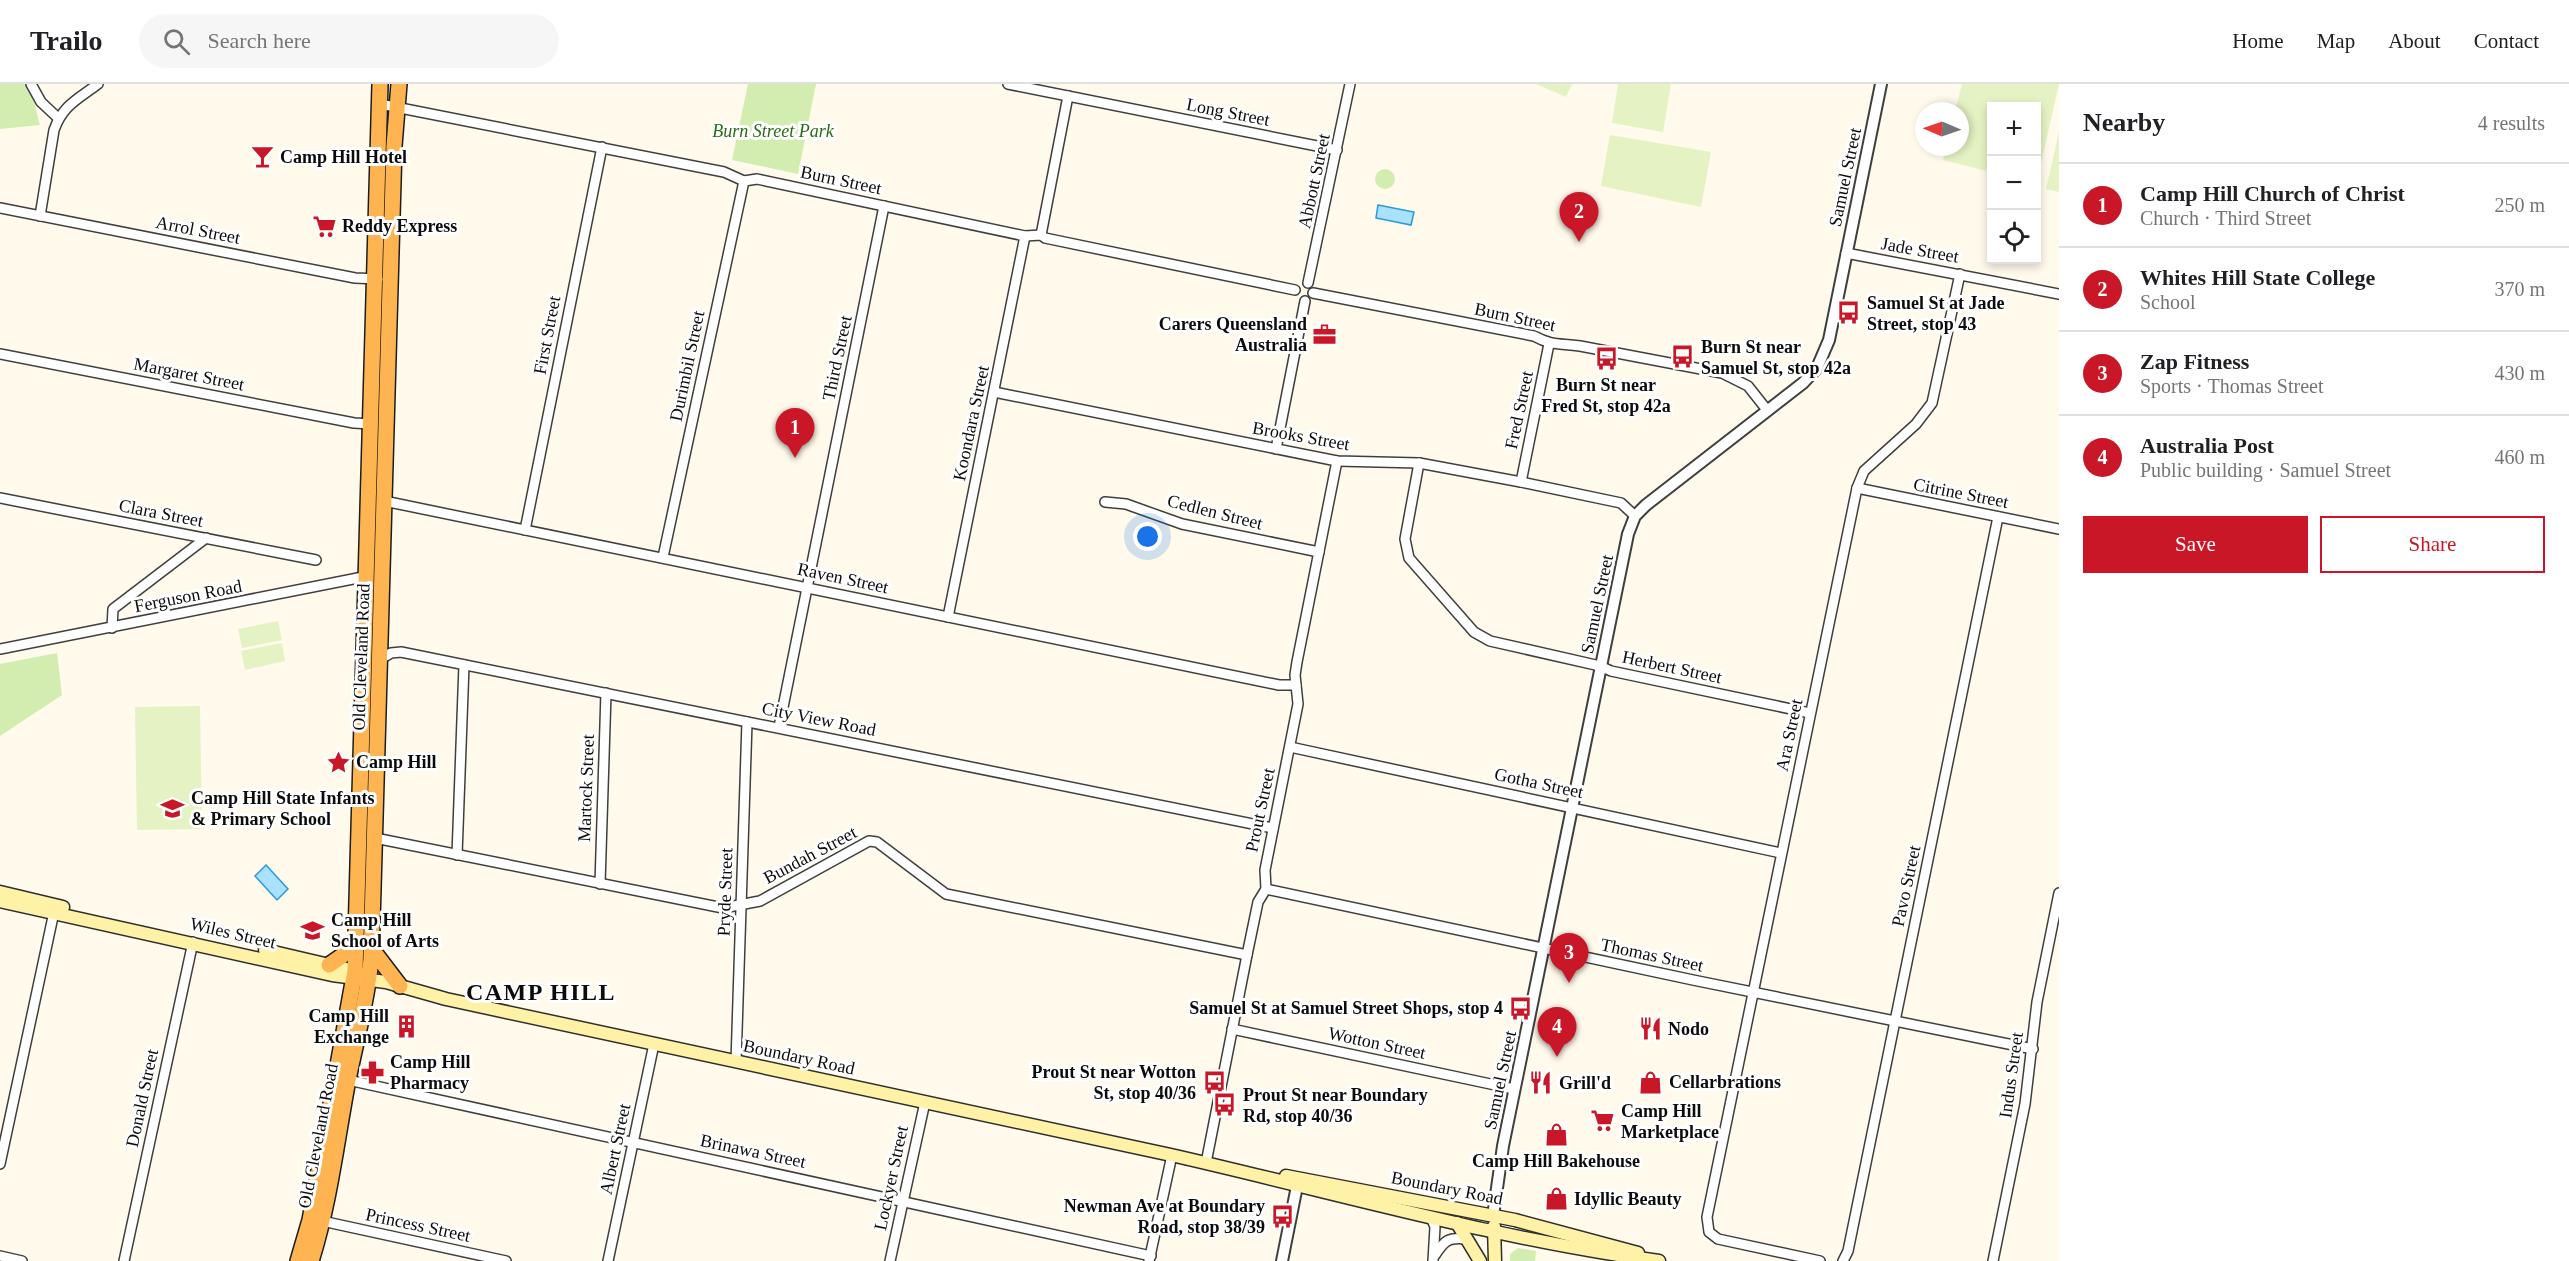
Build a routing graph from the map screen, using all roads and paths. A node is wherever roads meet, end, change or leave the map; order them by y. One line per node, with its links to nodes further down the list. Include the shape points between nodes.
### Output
1 (31, 84): 11 (street, via 41,102)
2 (98, 84): 11 (street, via 67,106)
3 (380, 84): 9 (highway, Old Cleveland Road)
4 (399, 84): 10 (highway, Old Cleveland Road)
5 (1008, 84): 8 (street, Long Street)
6 (1350, 84): 13 (street, Abbott Street)
7 (1881, 84): 20 (street, Samuel Street)
8 (1068, 96): 13 (street, Long Street); 18 (street)
9 (380, 104): 10 (street, Burn Street); 22 (highway, Old Cleveland Road)
10 (395, 107): 12 (street, Burn Street); 22 (highway, Old Cleveland Road)
11 (58, 118): 17 (street)
12 (602, 147): 14 (street, Burn Street, via 724,172); 44 (street, First Street)
13 (1337, 150): 23 (street, Abbott Street)
14 (744, 181): 15 (street, Burn Street, via 757,179); 47 (street, Durimbil Street)
15 (884, 206): 19 (street, Burn Street); 50 (street, Third Street)
16 (0, 208): 17 (street, Arrol Street)
17 (40, 216): 22 (street, Arrol Street, via 355,278)
18 (1041, 235): 19 (street, Burn Street); 24 (street, Burn Street)
19 (1025, 236): 30 (street, Koondara Street)
20 (1846, 253): 21 (street, Jade Street); 31 (street, Samuel Street, via 1828,340 1817,368)
21 (1960, 274): 26 (street, Jade Street); 37 (street, Ara Street, via 1932,403 1916,424 1864,471)
22 (382, 279): 32 (highway, Old Cleveland Road); 39 (highway, Old Cleveland Road)
23 (1308, 284): 24 (street, via 1299,284); 25 (street)
24 (1295, 290): 27 (street, via 1297,298)
25 (1313, 293): 27 (street); 28 (street, Burn Street, via 1534,336)
26 (2059, 294)
27 (1305, 301): 33 (street)
28 (1549, 344): 31 (street, Burn Street, via 1722,373 1748,386); 36 (street, Fred Street)
29 (0, 354): 32 (street, Margaret Street)
30 (994, 392): 33 (street, Brooks Street); 51 (street, Koondara Street)
31 (1767, 410): 41 (street, Samuel Street)
32 (371, 424): 49 (highway, Old Cleveland Road)
33 (1276, 449): 34 (street, Brooks Street)
34 (1337, 461): 35 (street, Brooks Street); 46 (street, Prout Street)
35 (1419, 463): 36 (street, Brooks Street); 56 (street, Herbert Street, via 1405,539 1409,558 1474,632 1490,641)
36 (1521, 482): 41 (street, Brooks Street, via 1621,503)
37 (1857, 488): 42 (street, Citrine Street); 60 (street, Ara Street)
38 (0, 498): 45 (street, Clara Street)
39 (384, 501): 44 (street, Raven Street); 49 (highway, Old Cleveland Road)
40 (1105, 502): 46 (street, Cedlen Street, via 1126,504 1182,524)
41 (1635, 516): 56 (street, Samuel Street)
42 (1998, 517): 43 (street, Citrine Street); 85 (street, Pavo Street)
43 (2059, 529)
44 (525, 530): 47 (street, Raven Street)
45 (206, 538): 48 (street, Clara Street); 52 (street, via 117,605 111,613)
46 (1319, 552): 58 (street, Prout Street)
47 (663, 557): 50 (street, Raven Street)
48 (316, 560)
49 (375, 574): 52 (street, Ferguson Road); 54 (highway, Old Cleveland Road); 57 (highway, Old Cleveland Road)
50 (807, 587): 51 (street, Raven Street); 62 (street)
51 (948, 617): 58 (street, Raven Street, via 1279,685)
52 (112, 627): 53 (street, Ferguson Road)
53 (0, 649)
54 (380, 659): 55 (street, City View Road, via 401,652); 57 (street); 66 (highway, Old Cleveland Road)
55 (464, 665): 59 (street, City View Road); 68 (street)
56 (1600, 666): 60 (street, Herbert Street); 64 (street, Samuel Street)
57 (364, 673): 76 (highway, Old Cleveland Road)
58 (1296, 685): 63 (street, Prout Street, via 1298,704)
59 (606, 693): 61 (street, City View Road); 69 (street, Martock Street)
60 (1810, 713): 67 (street, Ara Street)
61 (747, 722): 62 (street, City View Road); 74 (street, Pryde Street)
62 (779, 727): 65 (street, City View Road)
63 (1290, 747): 64 (street, Gotha Street); 65 (street, Prout Street)
64 (1572, 807): 67 (street, Gotha Street); 79 (street, Samuel Street)
65 (1273, 828): 70 (street, Prout Street, via 1265,870)
66 (375, 838): 68 (street, Bundah Street); 78 (highway, Old Cleveland Road)
67 (1781, 853): 84 (street, Ara Street)
68 (457, 855): 69 (street, Bundah Street)
69 (600, 884): 74 (street, Bundah Street, via 723,909)
70 (1266, 889): 79 (street, Thomas Street); 80 (street, Prout Street, via 1258,902)
71 (0, 892): 81 (main road, Wiles Street)
72 (2059, 893): 88 (street, Indus Street, via 2037,1002)
73 (0, 901): 75 (main road, Wiles Street)
74 (741, 905): 80 (street, Bundah Street, via 760,901 869,841 877,842 946,894); 89 (street, Pryde Street)
75 (54, 912): 77 (main road, Wiles Street); 96 (street)
76 (356, 938): 81 (highway); 82 (highway, Old Cleveland Road)
77 (193, 942): 82 (main road, Wiles Street); 110 (street, Donald Street)
78 (371, 948): 82 (highway, Old Cleveland Road); 83 (highway)
79 (1544, 949): 84 (street, Thomas Street); 91 (street, Samuel Street)
80 (1246, 955): 86 (street, Prout Street)
81 (329, 965): 82 (main road, Wiles Street)
82 (360, 976): 83 (main road, Boundary Road); 90 (highway, Old Cleveland Road); 111 (highway, Old Cleveland Road, via 328,1112 310,1220)
83 (400, 986): 87 (main road, Boundary Road)
84 (1753, 993): 85 (street, Thomas Street); 120 (street, Ara Street, via 1713,1181 1707,1217 1709,1232 1718,1239)
85 (1895, 1021): 88 (street, Thomas Street); 121 (street, Pavo Street, via 1848,1251)
86 (1232, 1029): 91 (street, Wotton Street); 95 (street, Prout Street)
87 (654, 1044): 89 (main road, Boundary Road); 93 (street, Albert Street)
88 (2033, 1049): 122 (street, Indus Street)
89 (736, 1062): 92 (main road, Boundary Road)
90 (348, 1080): 93 (street, Brinawa Street); 102 (highway, Old Cleveland Road)
91 (1514, 1089): 100 (street, Samuel Street)
92 (925, 1102): 94 (main road, Boundary Road); 99 (street, Lockyer Street)
93 (633, 1142): 99 (street, Brinawa Street); 114 (street, Albert Street)
94 (1172, 1155): 95 (main road, Boundary Road); 107 (street)
95 (1206, 1163): 97 (main road, Boundary Road)
96 (0, 1164)
97 (1222, 1167): 98 (main road, Boundary Road); 100 (main road, Boundary Road, via 1296,1177)
98 (1297, 1186): 101 (main road, Boundary Road); 116 (street)
99 (903, 1201): 107 (street, Brinawa Street); 115 (street, Lockyer Street)
100 (1493, 1216): 104 (main road); 119 (main road, Boundary Road, via 1613,1245)
101 (1431, 1217): 103 (main road, Boundary Road); 108 (street, via 1435,1227)
102 (322, 1221): 112 (highway, Old Cleveland Road); 113 (street, Princess Street)
103 (1457, 1223): 104 (main road, Boundary Road); 105 (main road)
104 (1494, 1231): 118 (main road); 119 (main road, Boundary Road)
105 (1466, 1239): 108 (street, via 1451,1238 1444,1242); 117 (main road)
106 (0, 1256): 109 (street)
107 (1150, 1258)
108 (1434, 1258)
109 (22, 1261)
110 (124, 1261)
111 (298, 1261)
112 (311, 1261)
113 (506, 1261)
114 (608, 1261)
115 (890, 1261)
116 (1282, 1261)
117 (1480, 1261)
118 (1495, 1261)
119 (1660, 1261)
120 (1820, 1261)
121 (1842, 1261)
122 (1993, 1261)

